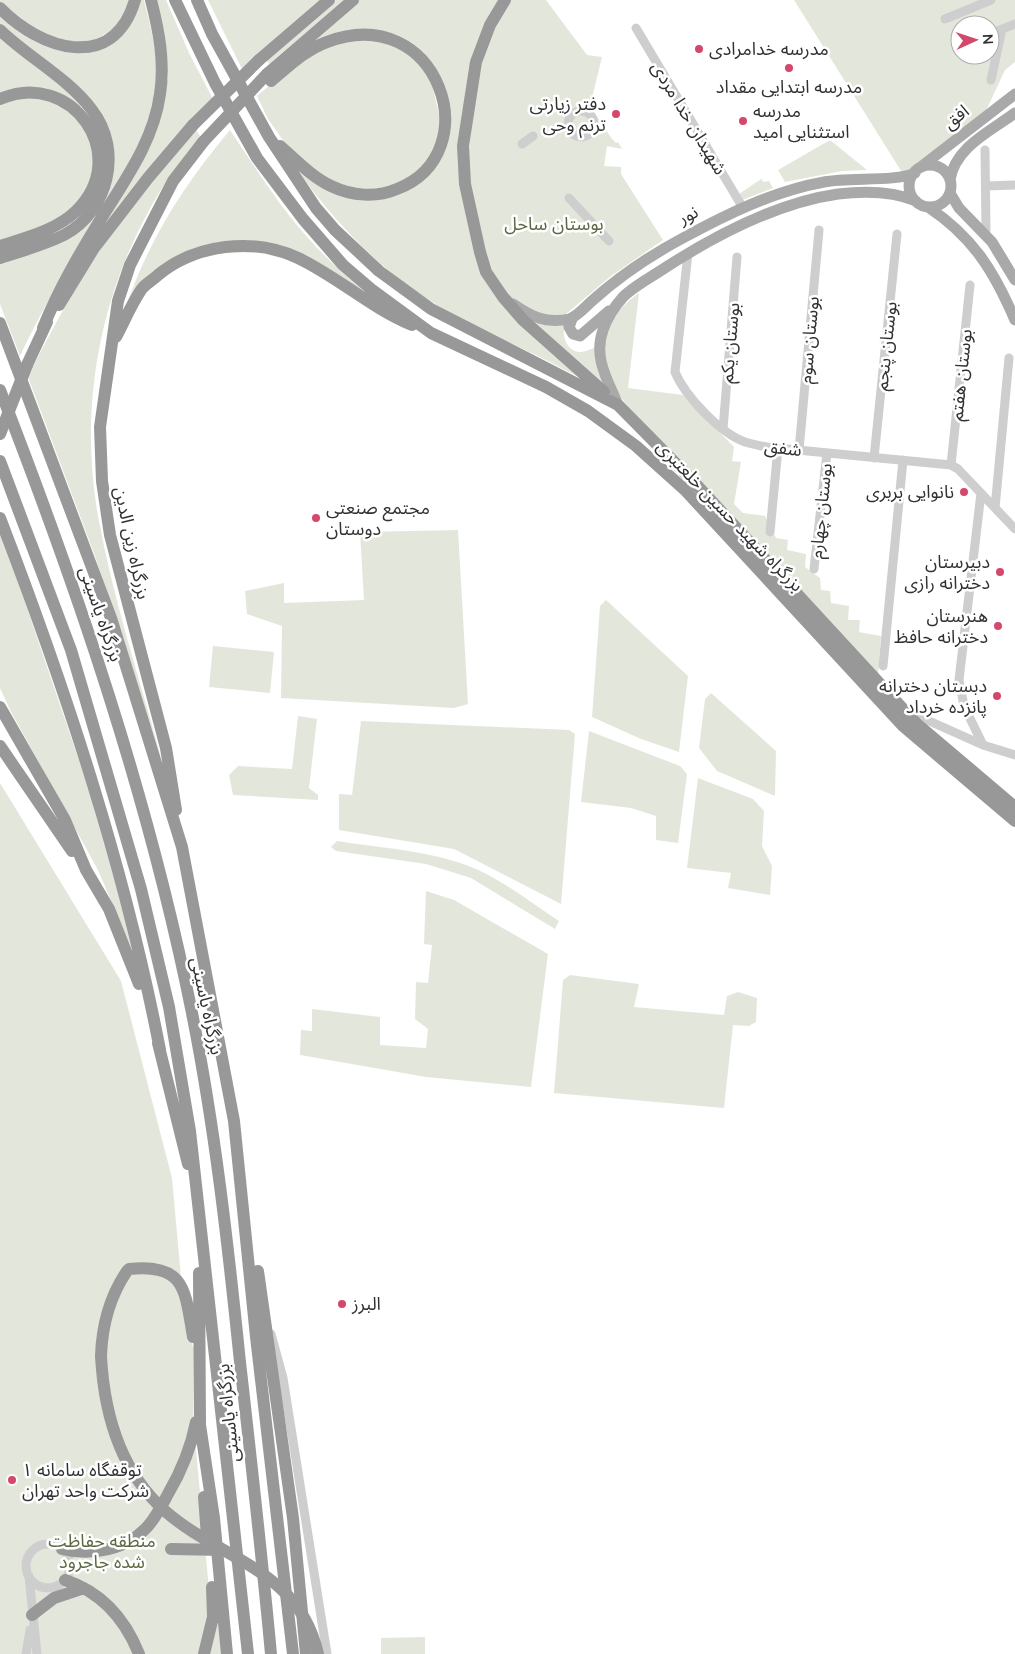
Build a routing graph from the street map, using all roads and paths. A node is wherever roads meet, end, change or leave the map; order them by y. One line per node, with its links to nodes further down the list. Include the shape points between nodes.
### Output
1 (134, 0): 9 (highway, via 124,25 111,37 98,44 78,48 58,46 38,38 14,23)
2 (151, 0): 49 (highway, via 162,79 153,124 142,151 57,294)
3 (175, 0): 50 (highway, بزرگراه شهید حسین خلعتبری, via 215,83 258,158 291,205 343,264)
4 (197, 0): 21 (highway, بزرگراه شهید حسین خلعتبری, via 212,34)
5 (329, 0): 49 (highway, bridge, via 259,60 193,125 94,248)
6 (353, 0): 15 (highway)
7 (505, 0): 44 (highway, via 490,25 476,62 463,146 466,184 480,252 486,272)
8 (991, 0): 10 (street)
9 (0, 8)
10 (946, 19)
11 (1015, 24): 13 (street)
12 (636, 28): 32 (street, شهیدان خدا مردی)
13 (1002, 29): 16 (street)
14 (0, 30): 41 (highway, via 75,92 93,111 107,140 109,161 105,186 84,220 59,237)
15 (269, 78): 21 (highway, via 326,42 357,35 384,37 406,46 429,67 442,94 445,125 436,155 418,178 394,191 374,195 349,192 324,182); 51 (highway, بزرگراه زین الدین, bridge, via 251,99 236,106 173,181 130,265 118,301)
16 (990, 80)
17 (1015, 94): 24 (main road, افق)
18 (0, 99): 38 (highway, via 13,94 38,92 72,106 95,138 98,164 93,188 75,212 47,229)
19 (1015, 113): 25 (main road, افق, via 963,152 954,165)
20 (533, 136): 22 (street)
21 (269, 137): 54 (highway, بزرگراه شهید حسین خلعتبری, via 316,208 335,230 405,292 455,323)
22 (522, 144)
23 (985, 150): 27 (street)
24 (917, 171): 25 (main road, via 925,166 937,166); 30 (main road, via 911,178 910,190); 32 (main road, نور, via 902,178 824,182 778,194)
25 (950, 180): 28 (main road)
26 (1015, 185): 27 (street)
27 (986, 186): 34 (street)
28 (950, 193): 31 (main road, via 941,204); 42 (main road, via 959,208 992,242)
29 (569, 198): 37 (street)
30 (916, 201): 31 (main road); 39 (main road, نور, via 905,196 872,192 814,199 768,214)
31 (928, 207): 47 (main road, via 947,219 982,255)
32 (743, 208): 36 (main road, نور)
33 (819, 230): 58 (street, بوستان سوم)
34 (986, 230)
35 (897, 234): 60 (street, بوستان پنجم)
36 (681, 239): 39 (main road); 46 (main road, نور, via 634,268)
37 (609, 241)
38 (0, 246)
39 (688, 253): 45 (main road, نور); 55 (street, شفق, via 675,372 681,387)
40 (737, 257): 55 (street, بوستان یکم)
41 (0, 258)
42 (1015, 280)
43 (970, 285): 63 (street, بوستان هفتم)
44 (503, 297): 46 (main road, via 540,320); 54 (highway, via 523,320)
45 (624, 297): 46 (main road, via 580,336 569,328); 54 (main road, نور, via 608,320 600,344 602,369)
46 (572, 319)
47 (1015, 320)
48 (0, 323): 78 (highway, via 111,618)
49 (43, 328): 56 (highway, bridge)
50 (431, 333): 51 (highway, via 390,316 297,257 262,248 228,246 170,265 142,289); 77 (highway, بزرگراه شهید حسین خلعتبری, via 546,387 588,411 636,446 685,490 903,726)
51 (110, 348): 78 (highway, بزرگراه زین الدین, via 100,428 107,517 123,592 166,748)
52 (1009, 358): 65 (street)
53 (0, 390): 101 (highway, بزرگراه یاسینی, via 50,519 115,710 149,833 191,1010 222,1192)
54 (618, 405): 72 (highway, بزرگراه شهید حسین خلعتبری)
55 (723, 429): 57 (street, شفق, via 744,442)
56 (0, 434)
57 (778, 448): 58 (street, شفق); 68 (street)
58 (799, 450): 59 (street, شفق)
59 (827, 453): 60 (street, شفق); 69 (street, بوستان چهارم)
60 (874, 458): 61 (street, شفق)
61 (903, 460): 63 (street, شفق); 70 (street)
62 (0, 461): 81 (highway, بزرگراه یاسینی, via 71,650 141,889 183,1076)
63 (951, 465): 64 (street)
64 (981, 493): 65 (street); 73 (street, via 959,680 964,706)
65 (995, 508): 67 (street)
66 (0, 518): 80 (highway, via 36,611 102,818 148,988)
67 (1015, 529)
68 (770, 532)
69 (814, 569)
70 (883, 666)
71 (0, 707): 79 (highway, via 65,820)
72 (906, 711): 73 (street); 76 (highway, بزرگراه شهید حسین خلعتبری)
73 (983, 745): 75 (street)
74 (0, 746): 79 (highway)
75 (1015, 755)
76 (1015, 807)
77 (1015, 821)
78 (182, 848): 83 (highway, via 234,1121)
79 (86, 870): 80 (highway, via 123,940)
80 (160, 1050): 81 (highway)
81 (197, 1192): 82 (highway, بزرگراه یاسینی)
82 (199, 1210): 85 (highway); 100 (highway, بزرگراه یاسینی)
83 (246, 1220): 84 (highway); 102 (highway, via 256,1337)
84 (264, 1309): 103 (highway, via 293,1518); 105 (street, via 283,1378)
85 (200, 1369): 86 (highway); 90 (highway, bridge, via 186,1296 178,1280 156,1268 128,1270 118,1286 106,1320 101,1356 103,1386 115,1435 129,1464 155,1502)
86 (199, 1402): 87 (highway); 88 (highway, via 193,1437 183,1467 148,1527 114,1548 89,1552)
87 (201, 1434): 98 (highway, via 214,1608); 99 (highway, via 214,1518)
88 (62, 1549): 91 (street, via 45,1544 33,1551 27,1563); 92 (street, via 70,1568)
89 (171, 1549): 90 (highway, bridge)
90 (226, 1550): 104 (highway, bridge, via 281,1588 306,1620)
91 (29, 1576): 92 (street, via 46,1588); 94 (street)
92 (65, 1580): 93 (highway)
93 (84, 1588): 94 (highway, via 54,1598); 97 (highway, via 103,1600 117,1616)
94 (32, 1615): 95 (street); 96 (street)
95 (26, 1654)
96 (36, 1654)
97 (140, 1654)
98 (204, 1654)
99 (227, 1654)
100 (248, 1654)
101 (271, 1654)
102 (293, 1654)
103 (306, 1654)
104 (318, 1654)
105 (327, 1654)

